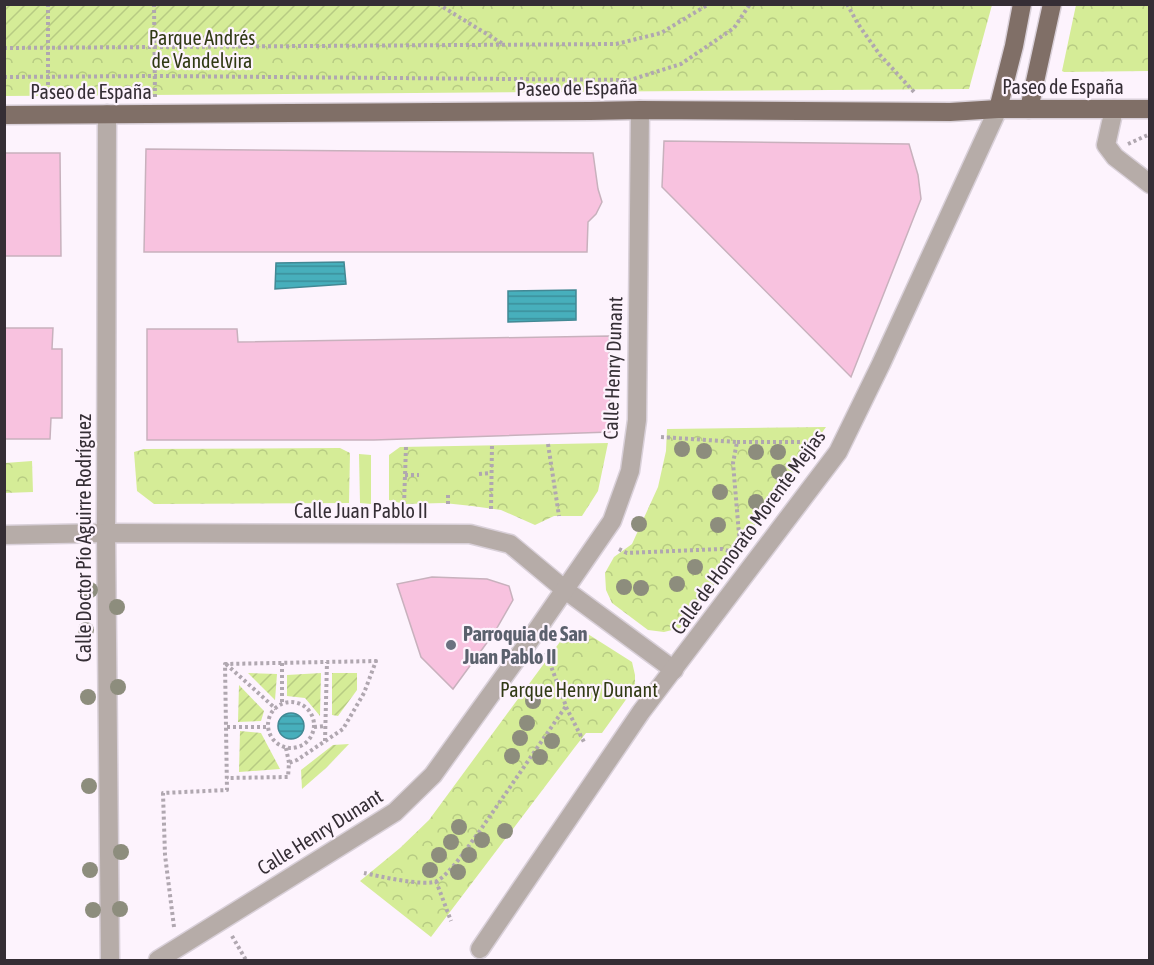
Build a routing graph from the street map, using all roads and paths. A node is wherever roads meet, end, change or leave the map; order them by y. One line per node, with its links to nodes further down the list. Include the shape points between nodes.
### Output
1 (48, 4): 12 (path)
2 (154, 4): 10 (path)
3 (438, 4): 9 (path)
4 (709, 4): 9 (path, via 661,33 616,44)
5 (750, 4): 13 (path, via 734,28 681,64 630,80)
6 (847, 4): 17 (path, via 880,55)
7 (1022, 4): 19 (main road)
8 (1052, 4): 20 (main road)
9 (503, 44): 10 (path)
10 (155, 47): 12 (path); 13 (path)
11 (4, 48): 12 (path)
12 (48, 48): 15 (path)
13 (155, 76): 15 (path); 16 (path)
14 (4, 77): 15 (path)
15 (48, 77): 25 (path)
16 (156, 98)
17 (919, 98)
18 (1149, 108): 21 (main road, Paseo de España)
19 (998, 109): 20 (main road, Paseo de España); 22 (main road, Paseo de España); 52 (street, Calle de Honorato Morente Mejías, via 838,452)
20 (1029, 109): 21 (main road, Paseo de España)
21 (1114, 109): 28 (street, via 1106,145)
22 (640, 110): 23 (main road, Paseo de España); 47 (street, Calle Henry Dunant, via 637,420 630,471 612,521)
23 (107, 114): 25 (main road, Paseo de España); 44 (street, Calle Doctor Pío Aguirre Rodríguez)
24 (4, 115): 25 (main road, Paseo de España)
25 (48, 115)
26 (1149, 134): 27 (path)
27 (1127, 144)
28 (1149, 184)
29 (661, 437): 30 (path)
30 (737, 442): 31 (path); 46 (path, via 733,463 742,555 722,549 627,553)
31 (823, 442)
32 (548, 444): 43 (path)
33 (492, 445): 35 (path)
34 (406, 447): 37 (path)
35 (491, 473): 36 (path); 42 (path)
36 (479, 474)
37 (405, 475): 38 (path); 40 (path)
38 (419, 475)
39 (448, 495): 41 (path)
40 (404, 504)
41 (448, 504)
42 (491, 509)
43 (559, 516)
44 (106, 533): 45 (street, Calle Juan Pablo II); 47 (street, Calle Juan Pablo II, via 470,534 510,544); 71 (street, Calle Doctor Pío Aguirre Rodríguez)
45 (4, 535)
46 (619, 549)
47 (564, 589): 52 (street, Calle Juan Pablo II); 67 (street, Calle Henry Dunant, via 432,775 395,812)
48 (546, 653): 54 (path)
49 (327, 662): 50 (path); 57 (path); 60 (path, via 376,661 364,693 343,729)
50 (282, 663): 51 (path); 53 (path)
51 (225, 664): 55 (path); 59 (path)
52 (674, 670): 70 (street, Calle de Honorato Morente Mejías, via 641,712)
53 (282, 705): 55 (path); 56 (path, via 292,703 306,708)
54 (566, 706): 61 (path); 66 (path, via 455,864)
55 (276, 709): 58 (path)
56 (314, 726): 57 (path); 62 (path, via 307,742)
57 (326, 726): 60 (path)
58 (269, 727): 59 (path); 62 (path, via 274,740)
59 (226, 728): 64 (path)
60 (325, 741): 63 (path)
61 (585, 744)
62 (286, 748): 63 (path)
63 (289, 763): 64 (path, via 288,777)
64 (227, 777): 69 (path, via 228,790 164,793 165,855)
65 (364, 873): 66 (path, via 424,883)
66 (436, 881): 68 (path)
67 (223, 919): 69 (street, Calle Henry Dunant); 73 (path)
68 (451, 921)
69 (177, 948): 72 (street, Calle Henry Dunant)
70 (480, 949)
71 (110, 960)
72 (158, 960)
73 (246, 960)

